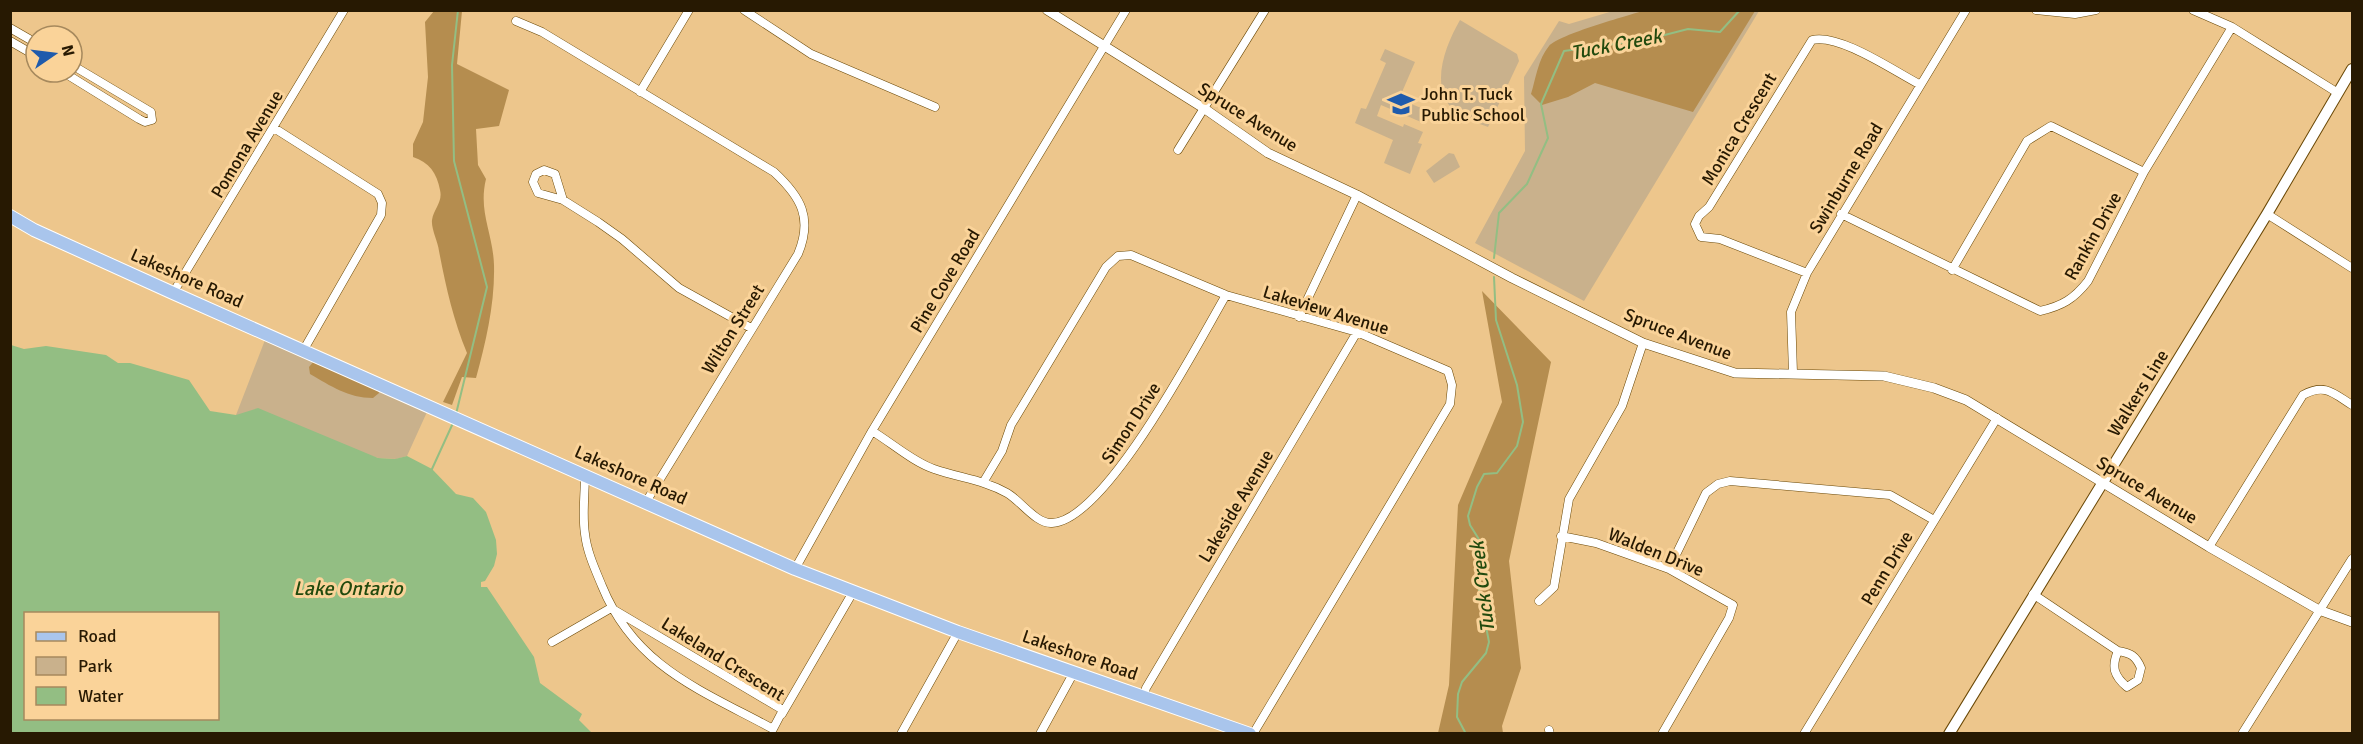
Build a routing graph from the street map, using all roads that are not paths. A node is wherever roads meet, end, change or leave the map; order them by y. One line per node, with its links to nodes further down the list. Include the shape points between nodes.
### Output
1 (344, 10): 26 (street, Pomona Avenue)
2 (689, 10): 22 (street)
3 (744, 10): 24 (street, via 811,54)
4 (1047, 10): 16 (street, Spruce Avenue)
5 (1126, 10): 16 (street, Pine Cove Road)
6 (1265, 10): 25 (street)
7 (1966, 10): 21 (street, Swinburne Road)
8 (2036, 10): 9 (street, via 2075,14)
9 (2096, 10)
10 (2193, 10): 12 (street)
11 (516, 21): 22 (street, Wilton Street, via 542,32)
12 (2232, 27): 23 (street); 28 (street, Rankin Drive)
13 (10, 28): 14 (street)
14 (24, 36)
15 (10, 41): 17 (street)
16 (1105, 45): 25 (street, Spruce Avenue); 47 (street, Pine Cove Road)
17 (24, 49)
18 (2352, 69): 23 (main road, Walkers Line)
19 (84, 72): 20 (street, via 151,112 152,120 139,119)
20 (83, 84)
21 (1920, 84): 31 (street, Swinburne Road); 36 (street, Monica Crescent, via 1837,42 1823,37 1812,40 1695,224 1701,237 1719,239)
22 (640, 92): 40 (street, Wilton Street, via 774,172 792,189 803,209 805,237 798,254)
23 (2338, 93): 32 (main road, Walkers Line)
24 (935, 107)
25 (1205, 109): 27 (street); 29 (street, Spruce Avenue, via 1268,153)
26 (274, 128): 37 (street, Pomona Avenue); 43 (street, via 378,194 382,202 381,215)
27 (1178, 150)
28 (2144, 172): 35 (street, Rankin Drive, via 2088,281 2076,297 2057,307 2040,311); 35 (street, via 2067,132 2051,126 2038,132 2027,141)
29 (1357, 195): 39 (street); 42 (street, Spruce Avenue)
30 (562, 200): 30 (street, via 538,193 533,182 536,174 544,170 555,174); 40 (street, via 622,239 679,288)
31 (1841, 214): 35 (street, Rankin Drive); 36 (street, Swinburne Road)
32 (2267, 214): 34 (street); 50 (main road, Walkers Line)
33 (10, 216): 37 (main road, Lakeshore Road)
34 (2352, 268)
35 (1952, 270)
36 (1807, 273): 44 (street, Swinburne Road, via 1791,312)
37 (173, 293): 43 (main road, Lakeshore Road)
38 (1226, 295): 39 (street, Lakeview Avenue); 49 (street, Simon Drive, via 1116,476 1073,514 1058,522 1043,521 1009,494); 49 (street, Lakeview Avenue, via 1131,255 1118,256 1106,267 1011,425)
39 (1299, 317): 41 (street, Lakeview Avenue)
40 (751, 328): 51 (street, Wilton Street)
41 (1357, 332): 68 (street, Lakeside Avenue); 72 (street, Lakeview Avenue, via 1448,371 1452,385 1450,404)
42 (1643, 343): 44 (street, Spruce Avenue, via 1735,374); 53 (street, via 1622,406 1569,499)
43 (303, 351): 48 (main road, Lakeshore Road)
44 (1793, 373): 46 (street, Spruce Avenue, via 1884,376 1966,400)
45 (2352, 405): 54 (street, via 2326,389 2315,388 2303,395)
46 (1996, 418): 50 (street, Spruce Avenue); 52 (street, Penn Drive)
47 (872, 431): 49 (street, Simon Drive, via 933,469); 56 (street, Pine Cove Road)
48 (585, 474): 51 (main road, Lakeshore Road); 61 (street, Lakeland Crescent, via 584,532 590,559)
49 (984, 482)
50 (2103, 482): 54 (street, Spruce Avenue); 59 (main road, Walkers Line)
51 (646, 502): 56 (main road, Lakeshore Road)
52 (1934, 520): 57 (street, via 1890,495 1730,481 1718,484 1706,494); 74 (street, Penn Drive)
53 (1561, 536): 57 (street, Walden Drive, via 1596,543); 60 (street, via 1554,587)
54 (2209, 547): 62 (street, Spruce Avenue)
55 (2352, 559): 62 (street)
56 (795, 569): 58 (main road, Lakeshore Road)
57 (1669, 569): 73 (street, Walden Drive, via 1730,602 1732,609)
58 (853, 592): 64 (main road, Lakeshore Road); 69 (street)
59 (2034, 594): 66 (street); 75 (main road, Walkers Line)
60 (1539, 601)
61 (611, 608): 65 (street); 69 (street, Lakeland Crescent, via 650,658); 69 (street, Lakeland Crescent, via 783,710)
62 (2319, 610): 63 (street, Spruce Avenue); 76 (street)
63 (2352, 622)
64 (958, 632): 67 (main road, Lakeshore Road); 70 (street)
65 (552, 642)
66 (2118, 651): 66 (street, via 2114,673 2127,687 2138,680 2141,668 2137,658)
67 (1074, 672): 68 (main road, Lakeshore Road); 71 (street)
68 (1144, 697): 72 (main road, Lakeshore Road)
69 (772, 731)
70 (901, 734)
71 (1040, 734)
72 (1251, 734)
73 (1662, 734)
74 (1804, 734)
75 (1949, 734)
76 (2241, 734)

